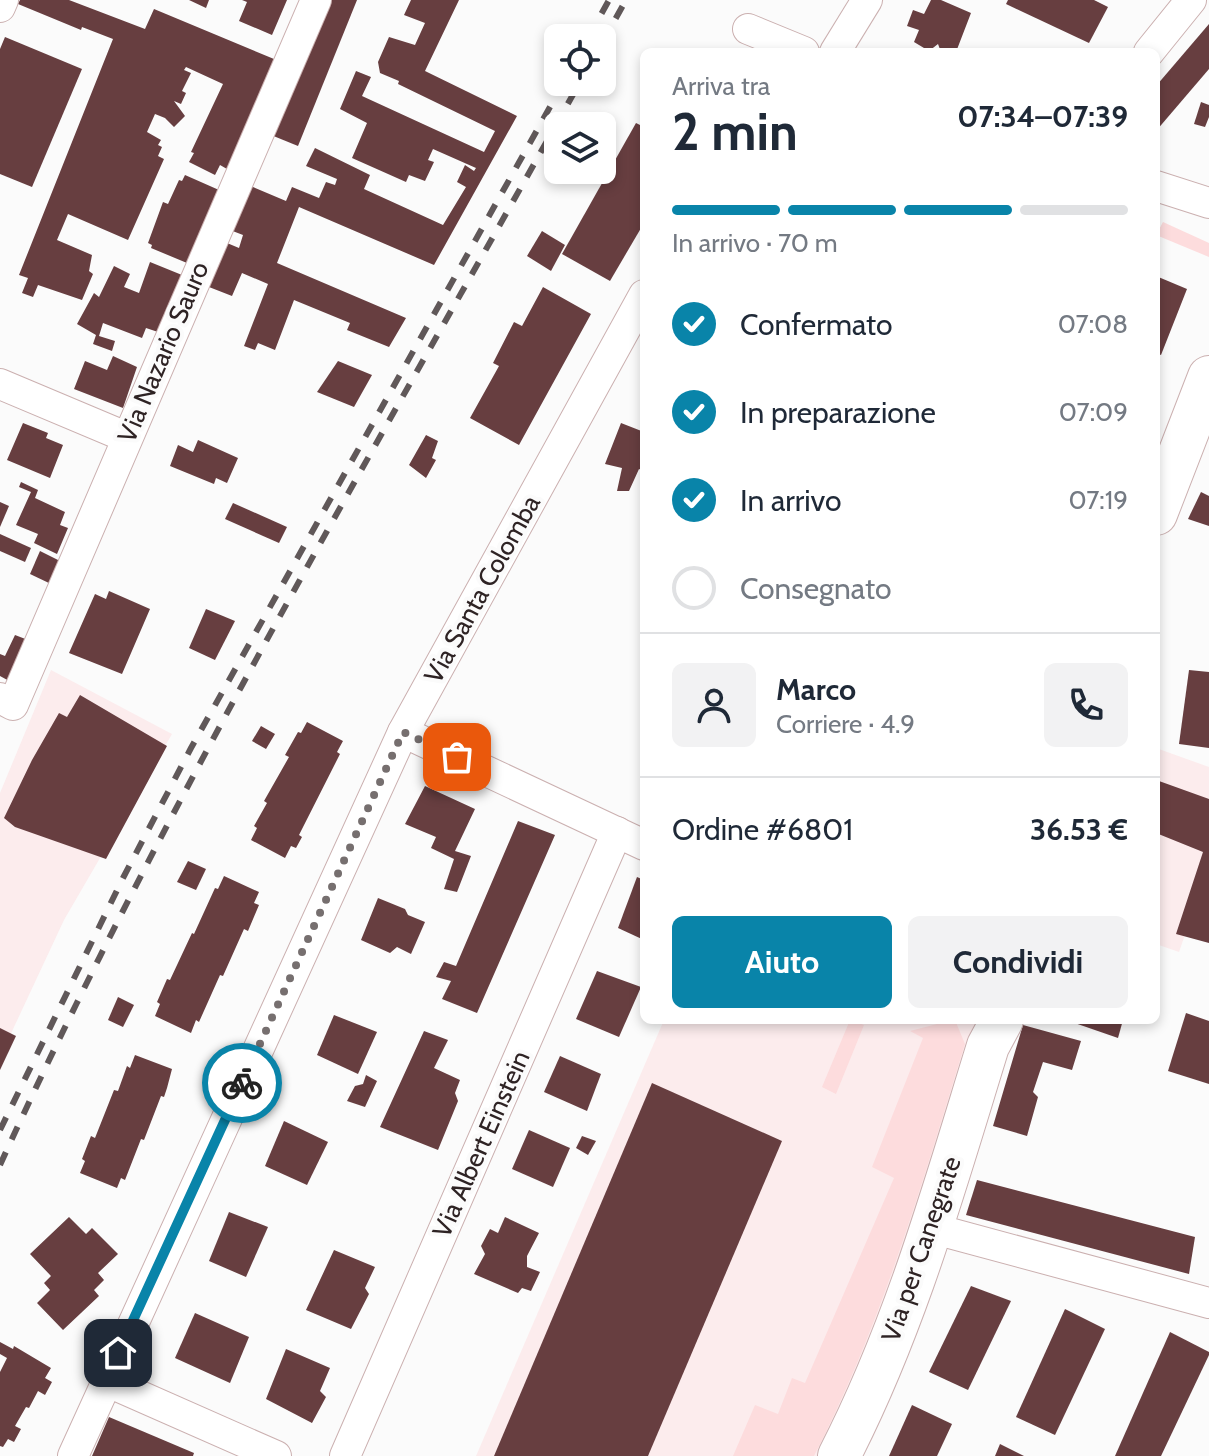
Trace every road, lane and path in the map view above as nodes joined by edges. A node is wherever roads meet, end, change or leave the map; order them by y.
1 (3, 0) edge
2 (316, 0) edge
3 (867, 0) edge
4 (1191, 0) edge
5 (0, 7) edge
6 (748, 29) dead end
7 (786, 48) edge
8 (837, 48) edge
9 (1152, 48) edge
10 (1160, 187) edge
11 (1209, 203) edge
12 (640, 302) edge
13 (1209, 377) edge
14 (0, 384) edge
15 (126, 437) junction
16 (1160, 504) edge
17 (6, 701) edge
18 (403, 732) junction
19 (617, 832) junction
20 (640, 843) edge
21 (995, 1026) edge
22 (931, 1228) junction
23 (1209, 1303) edge
24 (106, 1381) junction
25 (73, 1456) edge
26 (276, 1456) edge
27 (345, 1456) edge
28 (839, 1456) edge

1 - 5 street
2 - 15 street, Via Nazario Sauro
3 - 8 street
4 - 9 street
6 - 7 street
10 - 11 street
12 - 18 street, Via Santa Colomba
13 - 16 street
14 - 15 street
15 - 17 street, Via Nazario Sauro
18 - 19 street
18 - 24 street, Via Santa Colomba
19 - 20 street
19 - 27 street, Via Albert Einstein
21 - 22 street, Via per Canegrate
22 - 23 street
22 - 28 street, Via per Canegrate
24 - 25 street, Via Santa Colomba
24 - 26 street

